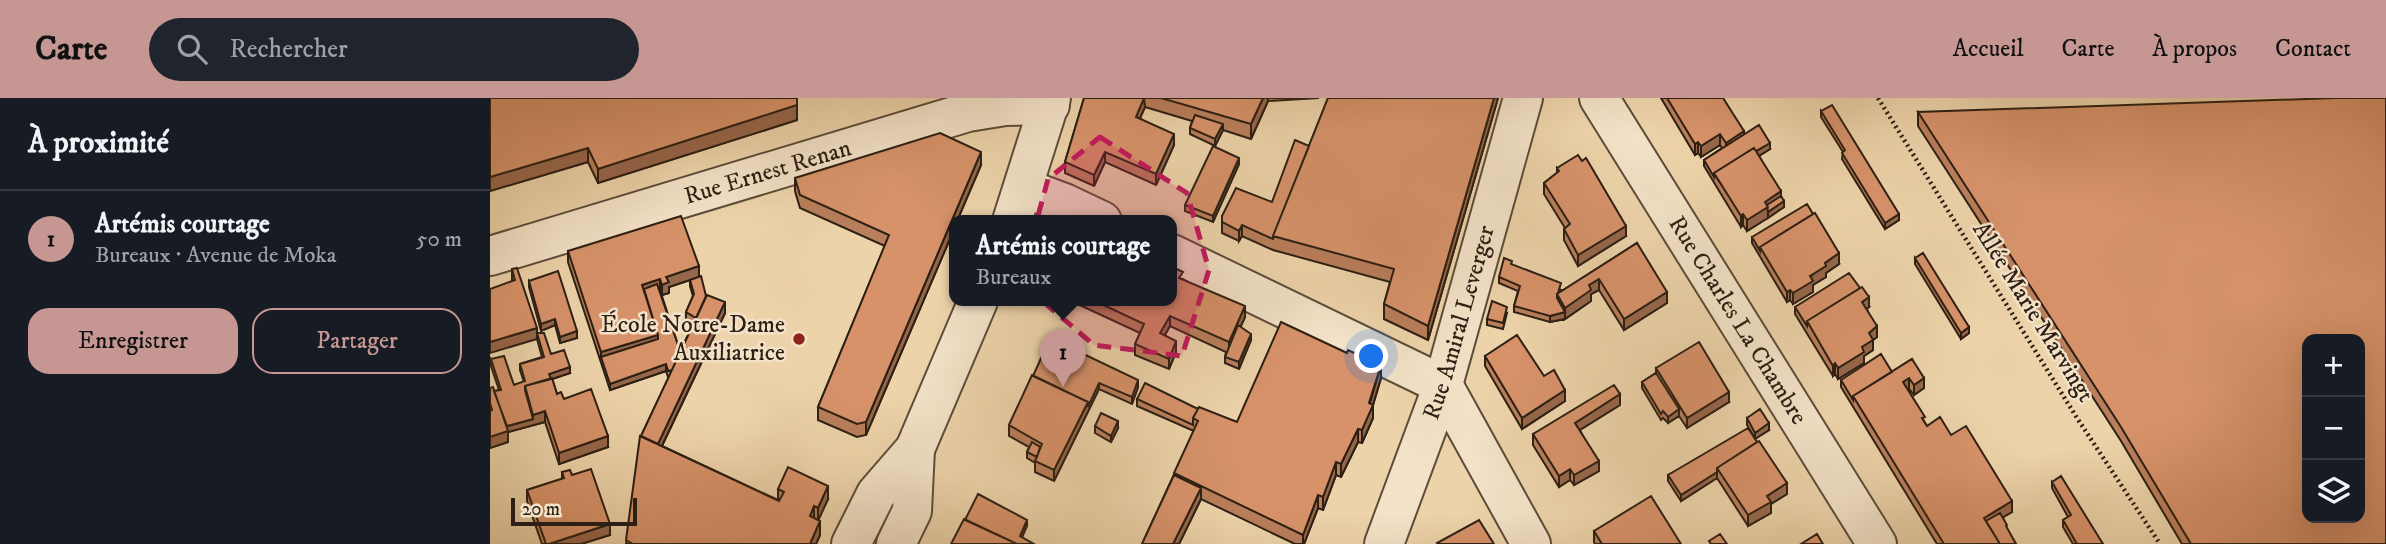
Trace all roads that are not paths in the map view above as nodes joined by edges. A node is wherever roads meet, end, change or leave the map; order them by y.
1 (1523, 98) edge
2 (1599, 98) edge
3 (1051, 101) edge
4 (1018, 205) edge
5 (1089, 215) edge
6 (490, 256) edge
7 (1177, 257) edge
8 (976, 306) edge
9 (1443, 385) junction
10 (915, 449) junction
11 (851, 544) edge
12 (896, 544) edge
13 (1384, 544) edge
14 (1531, 544) edge
15 (1877, 544) edge

1 - 9 street, Rue Amiral Leverger
2 - 15 street, Rue Charles La Chambre
3 - 4 street
3 - 6 street, Rue Ernest Renan
4 - 5 street
7 - 9 street
8 - 10 street
9 - 13 street, Rue Amiral Leverger
9 - 14 street
10 - 11 street
10 - 12 street

